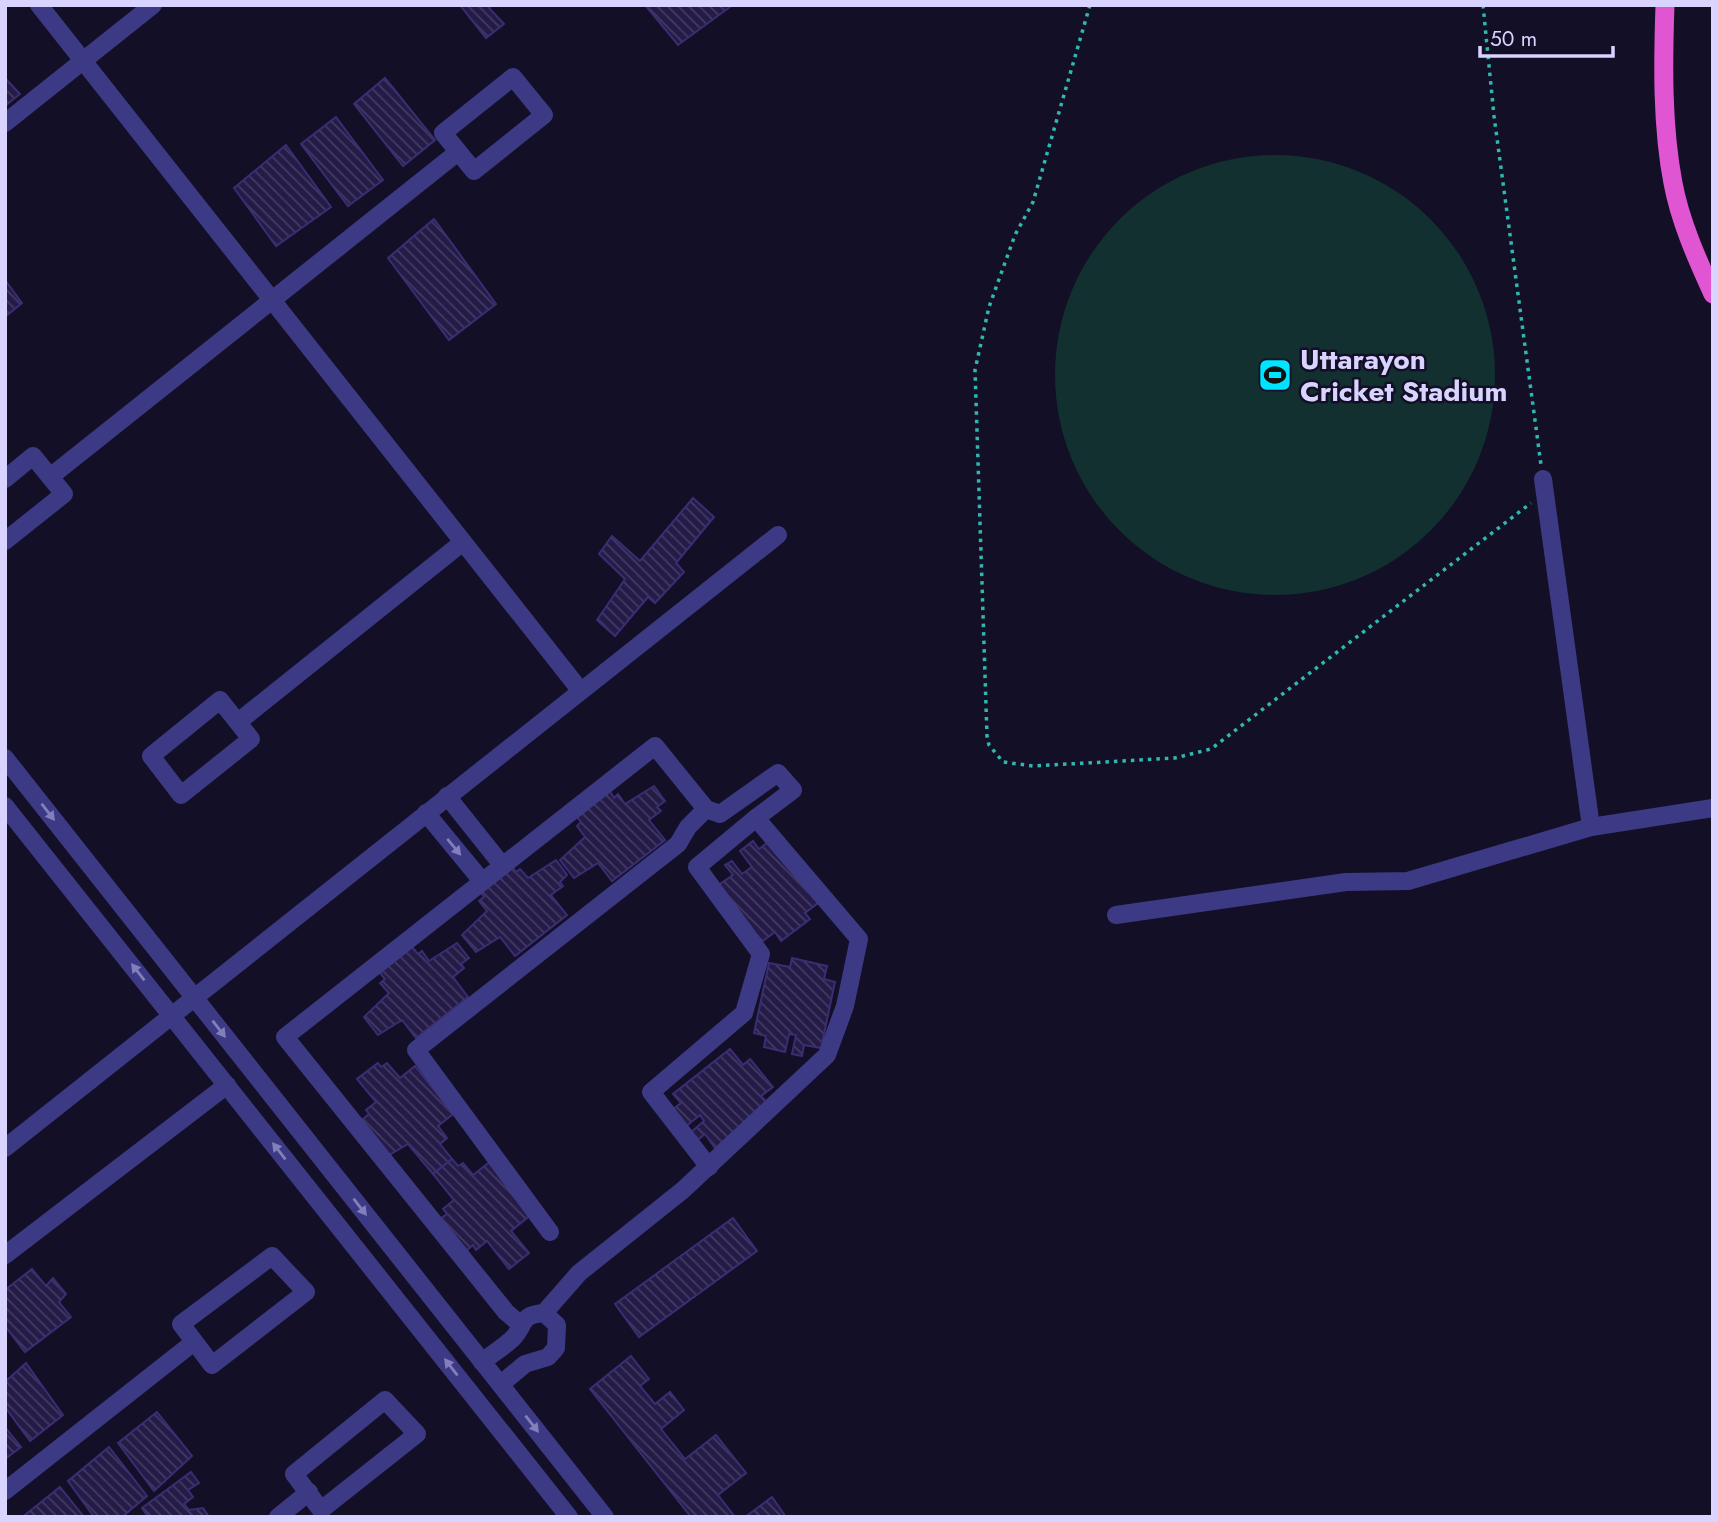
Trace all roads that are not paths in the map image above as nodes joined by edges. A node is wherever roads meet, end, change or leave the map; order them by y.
1 (39, 5) edge
2 (153, 5) edge
3 (1665, 5) edge
4 (84, 61) junction
5 (5, 123) edge
6 (458, 152) junction
7 (1713, 294) edge
8 (273, 301) junction
9 (50, 477) junction
10 (5, 478) edge
11 (1543, 479) road end
12 (778, 535) dead end
13 (5, 541) edge
14 (463, 542) junction
15 (580, 690) junction
16 (238, 722) junction
17 (5, 758) edge
18 (447, 796) junction
19 (5, 806) edge
20 (1713, 808) edge
21 (706, 809) junction
22 (426, 813) junction
23 (756, 818) junction
24 (1591, 827) junction
25 (502, 865) junction
26 (482, 881) junction
27 (1116, 915) dead end
28 (194, 997) junction
29 (172, 1016) junction
30 (227, 1085) junction
31 (5, 1148) edge
32 (709, 1167) junction
33 (550, 1231) dead end
34 (5, 1255) edge
35 (544, 1313) junction
36 (520, 1324) junction
37 (194, 1342) junction
38 (482, 1362) junction
39 (500, 1384) junction
40 (5, 1490) edge
41 (309, 1493) junction
42 (278, 1517) edge
43 (569, 1517) edge
44 (605, 1517) edge

1 - 4 street
2 - 4 street
3 - 7 highway
4 - 5 street
4 - 8 street
6 - 6 street
6 - 8 street
8 - 9 street
8 - 14 street
9 - 10 street
9 - 13 street
11 - 24 street
12 - 15 street
14 - 15 street
14 - 16 street
15 - 18 street
16 - 16 street
17 -> 28 street
18 - 22 street
18 - 25 street
29 -> 19 street
20 - 24 street
21 - 23 street
21 - 25 street
21 - 33 street
22 -> 26 street
22 - 28 street
23 - 32 street
23 - 32 street
24 - 27 street
25 - 26 street
26 - 36 street
28 - 29 street
28 -> 38 street
29 - 30 street
29 - 31 street
30 - 34 street
43 -> 30 street
32 - 35 street
35 - 36 street
35 - 39 street
36 - 38 street
37 - 37 street
37 - 40 street
38 - 39 street
39 -> 44 street
41 - 41 street
41 - 42 street

